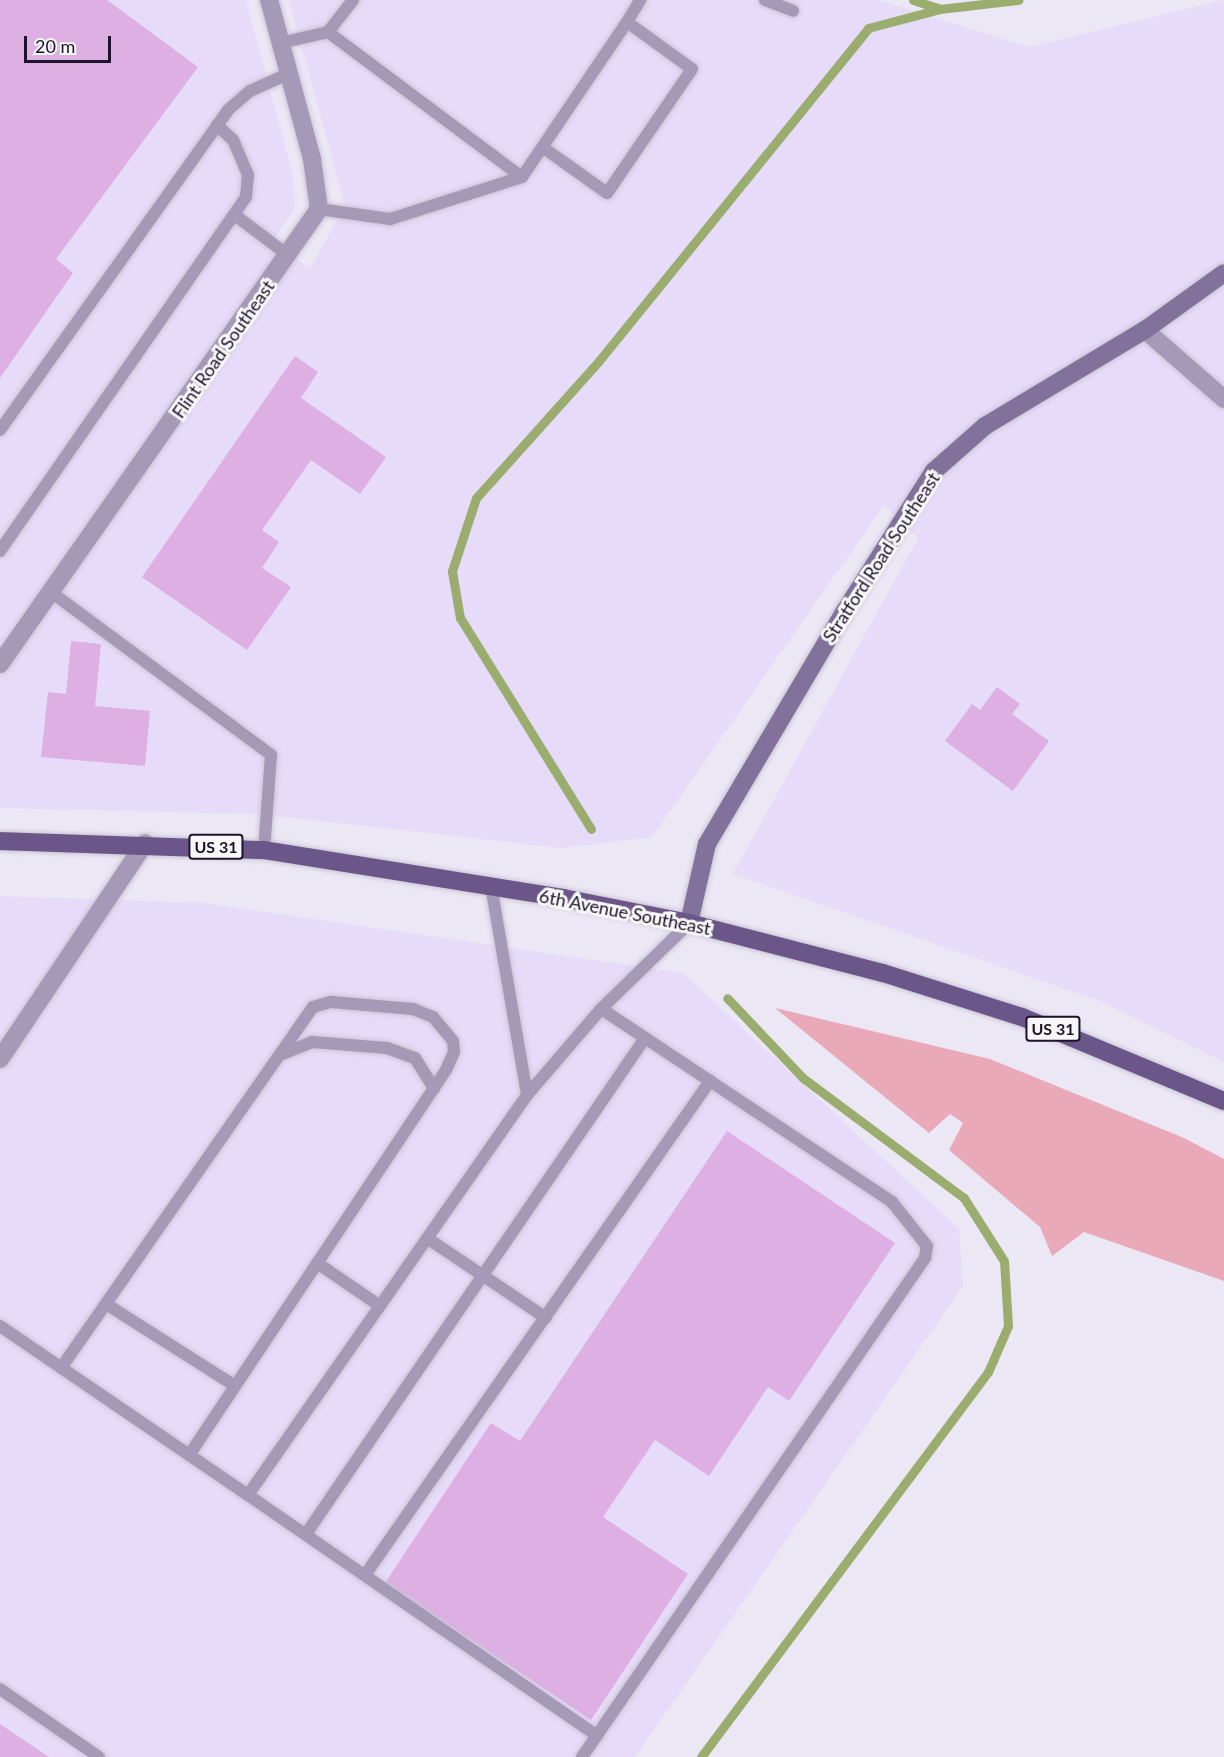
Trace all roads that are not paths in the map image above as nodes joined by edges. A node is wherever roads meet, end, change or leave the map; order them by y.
1 (269, 0) edge
2 (353, 0) edge
3 (640, 0) edge
4 (765, 0) edge
5 (793, 11) dead end
6 (627, 21) junction
7 (328, 32) junction
8 (280, 43) junction
9 (288, 74) junction
10 (217, 125) junction
11 (544, 148) junction
12 (522, 177) junction
13 (319, 209) junction
14 (236, 216) junction
15 (289, 256) junction
16 (1224, 273) edge
17 (1145, 330) junction
18 (1224, 399) edge
19 (0, 430) edge
20 (0, 550) edge
21 (51, 592) junction
22 (2, 658) edge
23 (0, 841) edge
24 (145, 843) junction
25 (264, 850) junction
26 (491, 886) junction
27 (689, 923) junction
28 (601, 1010) junction
29 (645, 1038) junction
30 (277, 1057) junction
31 (0, 1059) edge
32 (710, 1081) junction
33 (434, 1088) junction
34 (527, 1095) junction
35 (1224, 1101) edge
36 (428, 1238) junction
37 (317, 1263) junction
38 (483, 1275) junction
39 (106, 1304) junction
40 (380, 1306) junction
41 (546, 1318) junction
42 (0, 1326) edge
43 (61, 1368) junction
44 (235, 1386) junction
45 (189, 1455) junction
46 (248, 1496) junction
47 (306, 1534) junction
48 (365, 1575) junction
49 (0, 1689) edge
50 (597, 1736) junction
51 (99, 1757) edge
52 (582, 1757) edge

1 - 8 street
2 - 7 lane
3 - 6 lane
4 - 5 lane
6 - 11 lane
6 - 11 lane
7 - 8 lane
7 - 12 lane
8 - 9 street
9 - 10 lane
9 - 13 street
10 - 14 lane
10 - 19 lane
11 - 12 lane
12 - 13 lane
13 - 15 street, Flint Road Southeast
14 - 15 lane
14 - 20 lane
15 - 21 street, Flint Road Southeast
16 - 17 street, Stratford Road Southeast
17 - 18 street
17 - 27 street, Stratford Road Southeast
21 - 22 street, Flint Road Southeast
21 - 25 lane
23 - 24 main road, 6th Avenue Southeast / US 31
24 - 25 main road, 6th Avenue Southeast / US 31
24 - 31 street
25 - 26 main road, 6th Avenue Southeast / US 31
26 - 27 main road, 6th Avenue Southeast / US 31
26 - 34 lane
27 - 28 lane
27 - 35 main road, 6th Avenue Southeast / US 31
28 - 29 lane
28 - 34 lane
29 - 32 lane
29 - 38 lane
30 - 33 lane
30 - 33 lane
30 - 39 lane
32 - 41 lane
32 - 50 lane
33 - 37 lane
34 - 36 lane
36 - 38 lane
36 - 40 lane
37 - 40 lane
37 - 44 lane
38 - 41 lane
38 - 47 lane
39 - 43 lane
39 - 44 lane
40 - 46 lane
41 - 48 lane
42 - 43 lane
43 - 45 lane
44 - 45 lane
45 - 46 lane
46 - 47 lane
47 - 48 lane
48 - 50 lane
49 - 51 lane
50 - 52 lane

